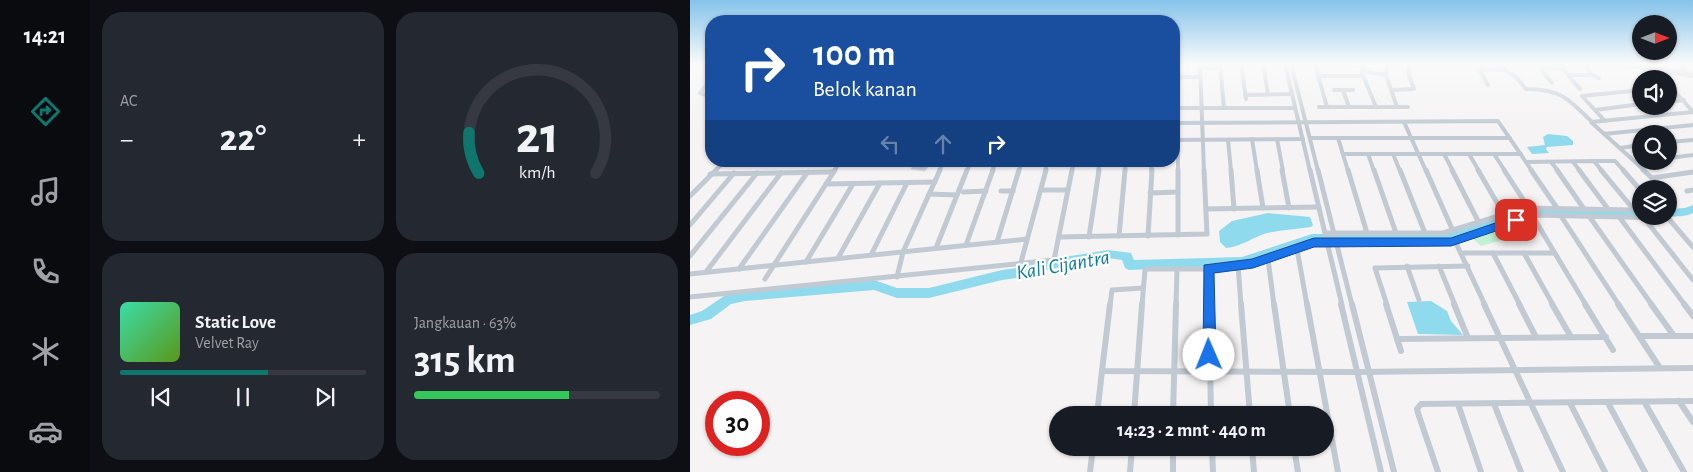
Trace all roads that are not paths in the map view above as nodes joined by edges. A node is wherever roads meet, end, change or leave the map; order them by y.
1 (1200, 86) edge
2 (1222, 86) edge
3 (1244, 86) edge
4 (1267, 86) edge
5 (1290, 86) edge
6 (1297, 86) edge
7 (1321, 86) edge
8 (1367, 86) edge
9 (1390, 86) edge
10 (1413, 86) edge
11 (1524, 86) edge
12 (1577, 86) edge
13 (705, 87) edge
14 (1580, 89) dead end
15 (1334, 90) dead end
16 (1343, 90) junction
17 (1353, 90) dead end
18 (1392, 90) junction
19 (1632, 91) edge
20 (1268, 94) junction
21 (1292, 94) junction
22 (1677, 94) edge
23 (705, 95) edge
24 (1684, 100) junction
25 (1677, 101) edge
26 (1632, 105) edge
27 (1319, 107) dead end
28 (1327, 107) junction
29 (1349, 107) junction
30 (1376, 107) junction
31 (1396, 107) junction
32 (1408, 107) dead end
33 (1180, 108) edge
34 (1201, 108) junction
35 (1224, 108) junction
36 (1296, 108) junction
37 (1595, 110) junction
38 (1693, 112) edge
39 (1591, 121) junction
40 (1605, 121) junction
41 (1299, 122) junction
42 (1306, 122) junction
43 (1404, 122) junction
44 (1180, 123) edge
45 (1202, 123) junction
46 (1693, 125) edge
47 (1604, 134) junction
48 (1310, 138) junction
49 (1338, 138) junction
50 (1412, 138) junction
51 (1510, 138) junction
52 (1252, 139) junction
53 (1277, 139) junction
54 (1303, 139) junction
55 (1180, 140) edge
56 (1203, 140) junction
57 (1228, 140) junction
58 (1693, 140) edge
59 (1677, 141) edge
60 (1632, 146) edge
61 (1620, 148) junction
62 (1343, 154) junction
63 (1368, 154) junction
64 (1393, 154) junction
65 (1418, 154) junction
66 (1444, 154) junction
67 (1469, 154) junction
68 (1494, 154) junction
69 (1521, 154) junction
70 (1693, 155) edge
71 (1677, 157) edge
72 (1632, 158) edge
73 (1594, 160) junction
74 (1526, 162) junction
75 (1551, 162) junction
76 (1573, 162) junction
77 (718, 167) edge
78 (837, 167) edge
79 (941, 167) edge
80 (969, 167) edge
81 (994, 167) edge
82 (1020, 167) edge
83 (1047, 167) edge
84 (1073, 167) edge
85 (1099, 167) edge
86 (1125, 167) edge
87 (1152, 167) edge
88 (1177, 167) edge
89 (1644, 170) edge
90 (834, 172) junction
91 (1693, 172) edge
92 (757, 173) junction
93 (781, 173) junction
94 (807, 173) junction
95 (710, 174) junction
96 (734, 174) junction
97 (1632, 180) edge
98 (935, 182) junction
99 (880, 183) junction
100 (908, 183) junction
101 (826, 184) junction
102 (853, 184) junction
103 (1041, 190) junction
104 (1068, 190) junction
105 (1693, 190) edge
106 (986, 191) junction
107 (1002, 191) dead end
108 (1013, 191) junction
109 (1687, 191) dead end
110 (963, 192) dead end
111 (1178, 192) junction
112 (1150, 193) junction
113 (929, 194) junction
114 (957, 195) junction
115 (690, 196) edge
116 (1262, 208) junction
117 (1289, 208) junction
118 (1319, 208) junction
119 (1528, 208) junction
120 (1557, 208) junction
121 (1632, 208) edge
122 (1206, 209) junction
123 (1234, 209) junction
124 (1584, 209) junction
125 (1608, 210) junction
126 (1632, 210) edge
127 (1504, 215) junction
128 (1532, 215) junction
129 (1561, 216) junction
130 (1589, 216) junction
131 (1620, 218) junction
132 (1632, 218) edge
133 (1479, 223) junction
134 (690, 225) edge
135 (1650, 225) edge
136 (1674, 225) edge
137 (1453, 231) junction
138 (1367, 233) junction
139 (1396, 233) junction
140 (1425, 233) junction
141 (1334, 234) junction
142 (1178, 235) junction
143 (1089, 236) junction
144 (1119, 236) junction
145 (1148, 236) junction
146 (1058, 237) junction
147 (1327, 238) junction
148 (1027, 239) junction
149 (1455, 241) junction
150 (997, 242) junction
151 (1336, 242) junction
152 (966, 245) junction
153 (1693, 246) edge
154 (936, 248) junction
155 (1297, 249) junction
156 (903, 252) junction
157 (1462, 253) junction
158 (1493, 253) junction
159 (1524, 253) junction
160 (1554, 253) junction
161 (871, 255) junction
162 (690, 256) edge
163 (838, 258) junction
164 (1268, 258) junction
165 (806, 262) junction
166 (1021, 262) junction
167 (772, 265) junction
168 (1238, 265) junction
169 (1407, 266) junction
170 (1439, 266) junction
171 (1468, 266) junction
172 (739, 269) junction
173 (1177, 269) junction
174 (1208, 269) junction
175 (706, 272) junction
176 (690, 274) edge
177 (897, 277) junction
178 (764, 279) dead end
179 (1693, 280) edge
180 (1144, 288) junction
181 (690, 297) edge
182 (1419, 300) dead end
183 (1693, 316) edge
184 (1640, 336) junction
185 (1674, 336) junction
186 (1693, 336) edge
187 (1572, 337) junction
188 (1606, 337) junction
189 (1468, 338) junction
190 (1502, 338) junction
191 (1536, 338) junction
192 (1397, 339) junction
193 (1614, 350) dead end
194 (1401, 351) dead end
195 (1660, 368) junction
196 (1516, 369) junction
197 (1692, 369) edge
198 (1102, 371) junction
199 (1368, 371) junction
200 (1137, 372) junction
201 (1173, 372) junction
202 (1210, 372) junction
203 (1283, 372) junction
204 (1320, 372) junction
205 (1358, 372) junction
206 (1247, 373) junction
207 (1679, 401) junction
208 (1693, 401) edge
209 (1570, 403) junction
210 (1608, 403) junction
211 (1645, 403) junction
212 (1458, 404) junction
213 (1494, 404) junction
214 (1532, 404) junction
215 (1098, 406) edge
216 (1135, 406) edge
217 (1173, 406) edge
218 (1211, 406) edge
219 (1249, 406) edge
220 (1289, 406) edge
221 (1693, 422) edge
222 (1092, 456) edge
223 (1131, 456) edge
224 (1173, 456) edge
225 (1212, 456) edge
226 (1253, 456) edge
227 (1295, 456) edge
228 (1090, 472) edge
229 (1130, 472) edge
230 (1173, 472) edge
231 (1213, 472) edge
232 (1254, 472) edge
233 (1298, 472) edge
234 (1338, 472) edge
235 (1381, 472) edge
236 (1394, 472) edge
237 (1438, 472) edge
238 (1481, 472) edge
239 (1521, 472) edge
240 (1563, 472) edge
241 (1605, 472) edge
242 (1645, 472) edge
243 (1684, 472) edge

1 - 34 street
2 - 35 street
3 - 20 street
4 - 20 street
5 - 21 street
6 - 42 street
7 - 28 street
8 - 30 street
9 - 18 street
10 - 18 street
11 - 39 street
12 - 14 street
13 - 23 street
15 - 16 street
16 - 17 street
16 - 29 street
18 - 31 street
19 - 37 street
20 - 21 street
21 - 36 street
22 - 24 street
24 - 25 street
24 - 38 street
26 - 37 street
27 - 28 street
28 - 29 street
29 - 30 street
30 - 31 street
31 - 32 street
33 - 34 street
34 - 35 street
34 - 45 street
35 - 36 street
36 - 41 street
37 - 40 street
38 - 40 street
39 - 40 street
39 - 47 street
41 - 42 street
41 - 45 street
41 - 54 street
42 - 43 street
42 - 48 street
43 - 50 street
43 - 51 street
44 - 45 street
45 - 56 street
46 - 47 street
47 - 61 street
48 - 49 street
48 - 141 street
49 - 50 street
49 - 62 street
50 - 51 street
50 - 65 street
51 - 69 street
52 - 53 street
52 - 57 street
52 - 116 street
53 - 54 street
53 - 117 street
54 - 118 street
55 - 56 street
56 - 57 street
56 - 122 street
57 - 123 street
58 - 59 street
60 - 61 street
61 - 72 street
62 - 63 street
62 - 138 street
63 - 64 street
63 - 139 street
64 - 65 street
64 - 140 street
65 - 66 street
65 - 137 street
66 - 67 street
66 - 133 street
67 - 68 street
67 - 127 street
68 - 69 street
68 - 119 street
69 - 74 street
70 - 71 street
73 - 76 street
73 - 97 street
73 - 121 street
74 - 75 street
74 - 120 street
75 - 76 street
75 - 124 street
76 - 125 street
77 - 95 street
78 - 90 street
79 - 98 street
80 - 114 street
81 - 106 street
82 - 108 street
83 - 103 street
84 - 104 street
85 - 143 street
86 - 144 street
87 - 112 street
88 - 111 street
89 - 91 street
90 - 94 street
90 - 101 street
92 - 93 street
92 - 96 street
92 - 162 street
93 - 94 street
93 - 175 street
94 - 172 street
95 - 96 street
95 - 115 street
96 - 134 street
98 - 100 street
98 - 113 street
99 - 100 street
99 - 102 street
99 - 163 street
100 - 161 street
101 - 102 street
101 - 167 street
102 - 165 street
103 - 104 street
103 - 148 street
104 - 146 street
105 - 109 street
106 - 110 street
106 - 152 street
107 - 108 street
108 - 150 street
111 - 112 street
111 - 142 street
112 - 145 street
113 - 114 street
113 - 156 street
114 - 154 street
116 - 117 street
116 - 123 street
117 - 118 street
118 - 147 street
119 - 120 street
119 - 127 street
120 - 124 street
122 - 123 street
122 - 142 street
124 - 125 street
124 - 130 street
125 - 126 street
127 - 133 street
128 - 129 street
128 - 149 street
128 - 160 street
129 - 130 street
129 - 184 street
130 - 131 street
130 - 185 street
131 - 132 street
131 - 183 street
133 - 137 street
135 - 179 street
136 - 153 street
137 - 140 street
138 - 139 street
138 - 141 street
139 - 140 street
141 - 147 street
141 - 151 street
142 - 145 street
143 - 144 street
143 - 146 street
144 - 145 street
146 - 166 street
147 - 151 street
147 - 155 street
147 - 205 street
148 - 150 street
148 - 166 street
149 - 151 street
149 - 157 street
150 - 152 street
151 - 199 street
152 - 154 street
154 - 156 street
155 - 164 street
155 - 204 street
156 - 161 street
156 - 177 street
157 - 158 street
157 - 171 street
158 - 159 street
158 - 191 street
159 - 160 street
159 - 187 street
160 - 188 street
161 - 163 street
163 - 165 street
164 - 168 street
164 - 203 street
165 - 167 street
166 - 177 street
167 - 172 street
167 - 178 street
168 - 174 street
168 - 206 street
169 - 170 street
169 - 182 street
169 - 192 street
170 - 171 street
170 - 189 street
171 - 190 street
172 - 175 street
173 - 174 street
173 - 180 street
173 - 201 street
174 - 202 street
175 - 176 street
177 - 181 street
180 - 198 street
180 - 200 street
184 - 185 street
184 - 195 street
185 - 186 street
187 - 188 street
187 - 191 street
188 - 193 street
189 - 190 street
189 - 192 street
190 - 191 street
190 - 196 street
192 - 194 street
195 - 196 street
195 - 197 street
196 - 199 street
196 - 214 street
198 - 200 street
198 - 215 street
199 - 205 street
199 - 236 street
200 - 201 street
200 - 216 street
201 - 202 street
201 - 217 street
202 - 206 street
202 - 218 street
203 - 204 street
203 - 206 street
203 - 220 street
204 - 205 street
204 - 234 street
205 - 235 street
206 - 219 street
207 - 208 street
207 - 211 street
207 - 221 street
209 - 210 street
209 - 214 street
209 - 241 street
210 - 211 street
210 - 242 street
211 - 243 street
212 - 213 street
212 - 237 street
212 - 238 street
213 - 214 street
213 - 239 street
214 - 240 street
222 - 228 street
223 - 229 street
224 - 230 street
225 - 231 street
226 - 232 street
227 - 233 street

